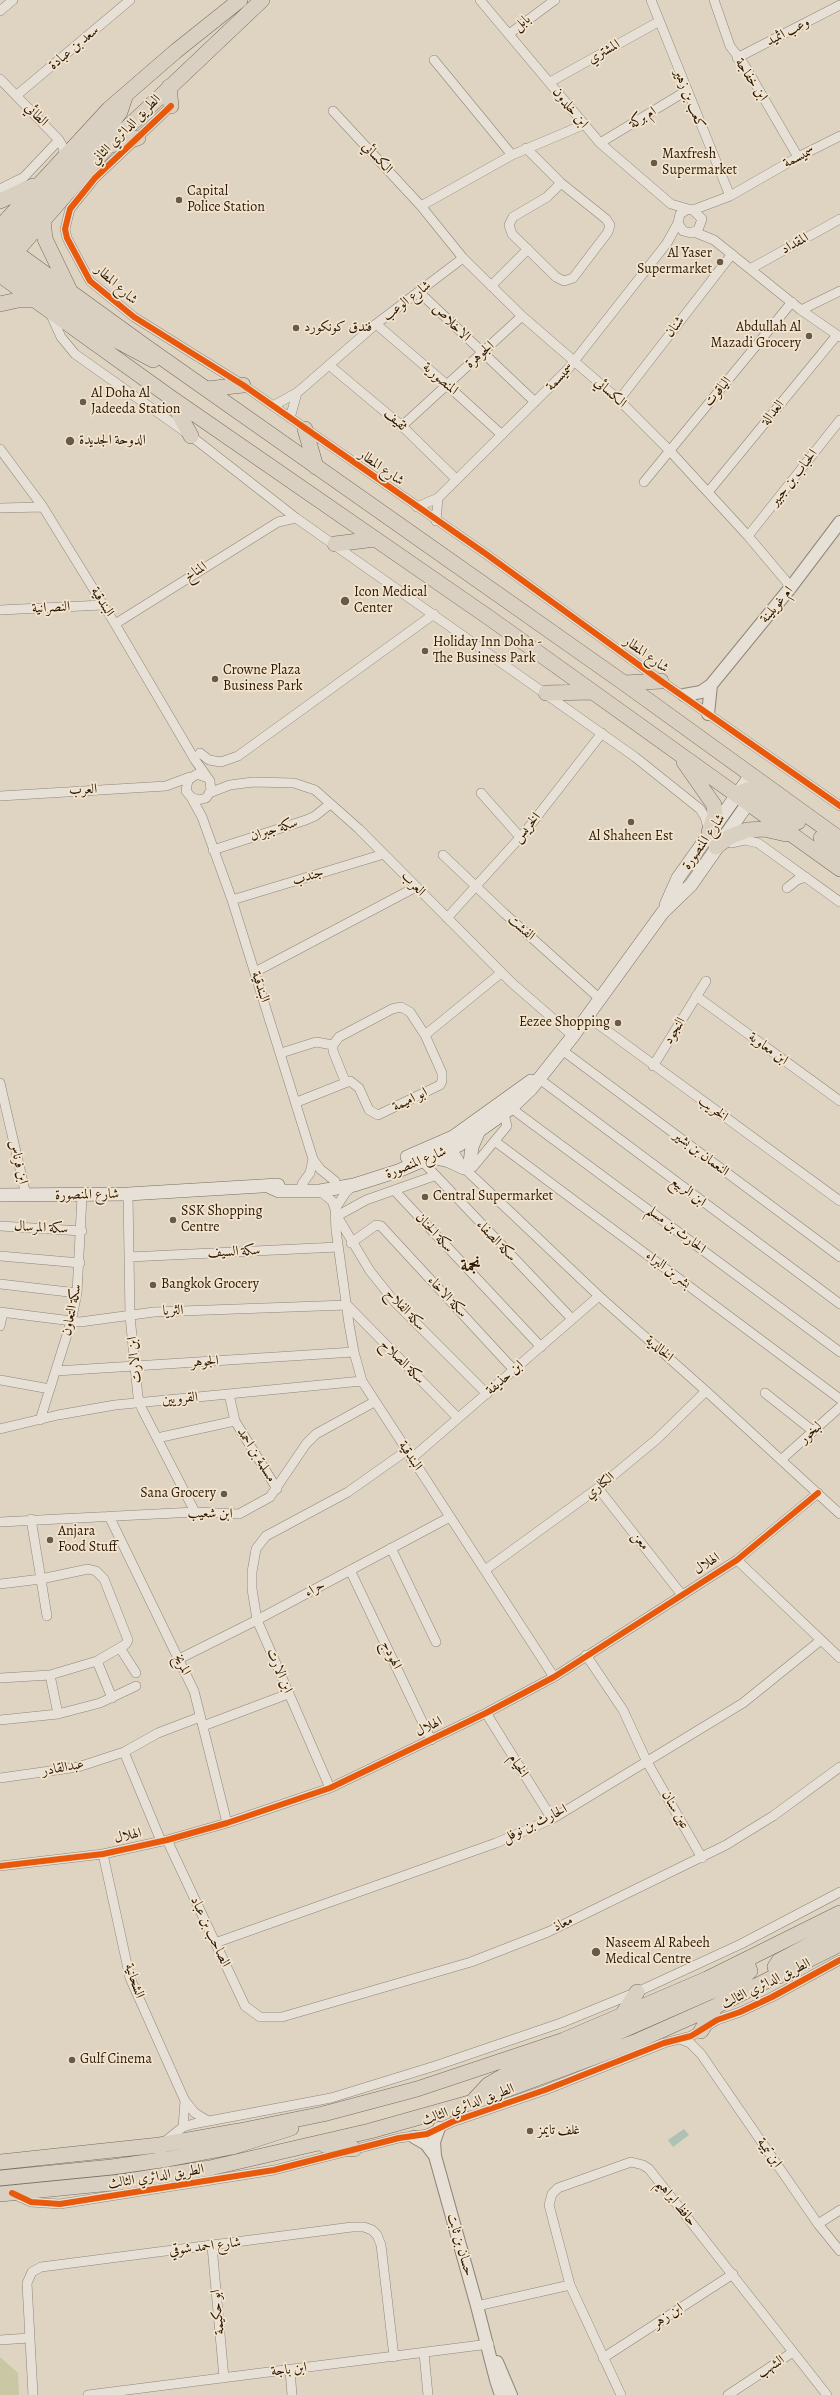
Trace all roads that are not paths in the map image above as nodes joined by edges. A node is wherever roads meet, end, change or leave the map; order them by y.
1 (13, 0) edge
2 (130, 0) edge
3 (240, 0) edge
4 (262, 0) edge
5 (480, 0) edge
6 (555, 0) edge
7 (650, 0) edge
8 (714, 0) edge
9 (840, 5) edge
10 (0, 11) edge
11 (658, 22) junction
12 (509, 34) junction
13 (737, 58) junction
14 (434, 60) dead end
15 (0, 79) edge
16 (550, 82) junction
17 (169, 87) junction
18 (686, 91) junction
19 (126, 94) junction
20 (17, 95) junction
21 (171, 106) joint
22 (333, 111) dead end
23 (583, 125) junction
24 (840, 136) edge
25 (138, 138) junction
26 (59, 140) junction
27 (600, 143) junction
28 (108, 146) junction
29 (529, 147) junction
30 (512, 155) junction
31 (63, 156) junction
32 (798, 157) junction
33 (560, 182) junction
34 (39, 183) junction
35 (0, 189) edge
36 (730, 196) junction
37 (0, 201) edge
38 (717, 203) junction
39 (671, 204) junction
40 (421, 206) junction
41 (691, 209) junction
42 (840, 219) edge
43 (43, 220) junction
44 (702, 220) junction
45 (678, 221) junction
46 (0, 227) edge
47 (691, 232) junction
48 (714, 240) junction
49 (667, 243) junction
50 (528, 249) junction
51 (732, 254) junction
52 (3, 256) edge
53 (464, 258) junction
54 (750, 269) junction
55 (492, 286) junction
56 (840, 291) edge
57 (419, 292) junction
58 (72, 293) junction
59 (35, 300) junction
60 (792, 302) junction
61 (0, 304) edge
62 (49, 310) junction
63 (801, 310) junction
64 (522, 316) junction
65 (376, 324) junction
66 (839, 336) edge
67 (483, 353) junction
68 (573, 362) junction
69 (329, 365) junction
70 (178, 370) junction
71 (446, 384) junction
72 (243, 385) junction
73 (207, 389) junction
74 (298, 392) junction
75 (170, 397) junction
76 (619, 400) junction
77 (535, 402) junction
78 (273, 406) junction
79 (290, 418) junction
80 (840, 420) edge
81 (402, 426) junction
82 (305, 429) junction
83 (502, 435) junction
84 (191, 436) junction
85 (0, 449) edge
86 (670, 451) junction
87 (316, 467) junction
88 (456, 479) junction
89 (644, 482) dead end
90 (709, 492) junction
91 (438, 498) junction
92 (280, 505) junction
93 (43, 506) junction
94 (417, 507) junction
95 (0, 508) edge
96 (296, 518) junction
97 (436, 521) junction
98 (278, 522) junction
99 (840, 523) edge
100 (748, 536) junction
101 (375, 539) junction
102 (335, 544) junction
103 (792, 587) junction
104 (103, 605) junction
105 (0, 610) edge
106 (434, 614) junction
107 (116, 624) junction
108 (661, 681) junction
109 (624, 684) junction
110 (711, 685) junction
111 (593, 692) junction
112 (546, 693) junction
113 (684, 695) junction
114 (708, 714) junction
115 (602, 733) junction
116 (670, 747) junction
117 (198, 757) junction
118 (192, 776) junction
119 (208, 779) junction
120 (230, 785) junction
121 (166, 786) junction
122 (751, 790) junction
123 (481, 793) dead end
124 (188, 794) junction
125 (0, 796) edge
126 (208, 796) junction
127 (330, 804) junction
128 (840, 806) edge
129 (202, 817) junction
130 (709, 832) junction
131 (791, 835) junction
132 (520, 837) junction
133 (840, 839) edge
134 (716, 847) junction
135 (213, 850) junction
136 (384, 854) junction
137 (443, 855) dead end
138 (838, 862) edge
139 (806, 877) junction
140 (840, 880) edge
141 (476, 886) junction
142 (416, 887) junction
143 (786, 888) dead end
144 (232, 900) junction
145 (840, 902) edge
146 (664, 916) junction
147 (447, 918) junction
148 (255, 972) junction
149 (501, 972) junction
150 (706, 980) dead end
151 (696, 996) junction
152 (600, 999) junction
153 (587, 1016) junction
154 (425, 1035) junction
155 (573, 1036) junction
156 (333, 1045) junction
157 (562, 1050) junction
158 (281, 1053) junction
159 (653, 1066) junction
160 (538, 1078) junction
161 (346, 1081) junction
162 (0, 1083) edge
163 (840, 1101) edge
164 (297, 1102) junction
165 (508, 1111) junction
166 (478, 1133) junction
167 (496, 1142) junction
168 (452, 1143) junction
169 (313, 1159) junction
170 (427, 1159) junction
171 (469, 1166) junction
172 (434, 1176) junction
173 (335, 1181) junction
174 (302, 1184) junction
175 (354, 1185) junction
176 (270, 1187) junction
177 (394, 1190) junction
178 (320, 1191) junction
179 (128, 1194) junction
180 (0, 1195) edge
181 (26, 1195) junction
182 (82, 1196) junction
183 (840, 1201) edge
184 (336, 1212) junction
185 (0, 1226) edge
186 (82, 1231) junction
187 (351, 1243) junction
188 (338, 1247) junction
189 (0, 1256) edge
190 (129, 1257) junction
191 (840, 1257) edge
192 (80, 1263) junction
193 (0, 1284) edge
194 (77, 1293) junction
195 (599, 1296) junction
196 (840, 1304) edge
197 (347, 1305) junction
198 (2, 1312) edge
199 (130, 1316) junction
200 (572, 1319) junction
201 (71, 1322) junction
202 (0, 1326) edge
203 (541, 1347) junction
204 (354, 1352) junction
205 (840, 1352) edge
206 (135, 1366) junction
207 (514, 1370) junction
208 (56, 1371) junction
209 (0, 1380) edge
210 (362, 1381) junction
211 (50, 1389) junction
212 (706, 1391) junction
213 (229, 1394) junction
214 (487, 1394) junction
215 (765, 1394) dead end
216 (840, 1399) edge
217 (140, 1402) junction
218 (374, 1402) junction
219 (840, 1407) edge
220 (458, 1418) junction
221 (40, 1420) junction
222 (235, 1420) junction
223 (0, 1429) edge
224 (813, 1431) junction
225 (157, 1438) junction
226 (409, 1455) junction
227 (782, 1459) junction
228 (598, 1488) junction
229 (277, 1489) junction
230 (818, 1494) junction
231 (195, 1512) junction
232 (840, 1514) edge
233 (109, 1516) junction
234 (450, 1516) junction
235 (30, 1519) junction
236 (0, 1522) edge
237 (391, 1548) junction
238 (256, 1549) joint
239 (737, 1560) junction
240 (350, 1570) junction
241 (485, 1570) junction
242 (40, 1579) junction
243 (0, 1584) edge
244 (682, 1595) junction
245 (47, 1616) dead end
246 (257, 1620) junction
247 (821, 1640) junction
248 (436, 1642) dead end
249 (120, 1648) junction
250 (586, 1655) junction
251 (840, 1658) edge
252 (179, 1659) junction
253 (97, 1661) junction
254 (136, 1673) dead end
255 (50, 1675) junction
256 (554, 1677) junction
257 (0, 1678) edge
258 (136, 1686) dead end
259 (288, 1694) junction
260 (112, 1698) junction
261 (486, 1713) junction
262 (58, 1714) junction
263 (0, 1720) edge
264 (202, 1722) junction
265 (431, 1740) junction
266 (124, 1752) junction
267 (647, 1762) junction
268 (840, 1768) edge
269 (0, 1778) edge
270 (330, 1788) junction
271 (552, 1819) junction
272 (227, 1823) junction
273 (164, 1840) junction
274 (103, 1854) junction
275 (702, 1858) junction
276 (0, 1866) edge
277 (840, 1892) edge
278 (840, 1908) edge
279 (837, 1920) edge
280 (215, 1942) junction
281 (840, 1944) edge
282 (746, 1960) junction
283 (840, 1960) edge
284 (779, 1976) junction
285 (637, 1992) junction
286 (716, 2006) junction
287 (622, 2015) junction
288 (260, 2017) joint
289 (701, 2031) junction
290 (680, 2039) junction
291 (701, 2054) junction
292 (186, 2101) junction
293 (473, 2102) junction
294 (323, 2114) junction
295 (208, 2121) junction
296 (183, 2127) junction
297 (439, 2128) junction
298 (414, 2136) junction
299 (315, 2144) junction
300 (160, 2145) junction
301 (354, 2149) junction
302 (435, 2156) junction
303 (0, 2162) edge
304 (0, 2178) edge
305 (6, 2194) edge
306 (840, 2210) edge
307 (818, 2224) junction
308 (212, 2246) junction
309 (840, 2251) edge
310 (733, 2274) junction
311 (570, 2284) junction
312 (477, 2306) junction
313 (29, 2338) junction
314 (0, 2340) edge
315 (486, 2341) junction
316 (793, 2352) junction
317 (424, 2353) junction
318 (394, 2357) junction
319 (603, 2358) junction
320 (290, 2370) junction
321 (224, 2378) junction
322 (33, 2395) edge
323 (88, 2395) edge
324 (292, 2395) edge
325 (428, 2395) edge
326 (502, 2395) edge
327 (511, 2395) edge
328 (621, 2395) edge
329 (728, 2395) edge
330 (826, 2395) edge

1 - 10 street
2 - 20 street, سعد بن عبادة
3 - 19 main road, الطريق الدائري الثاني
4 - 17 main road, الطريق الدائري الثاني
5 - 12 street, ابن خلدون
6 - 12 street, بابل
7 - 11 street, كعب بن زهير
8 - 13 street, ابن خفاجة
9 - 13 street, وعب اثميد
11 - 16 street, المشتري
11 - 18 street, كعب بن زهير
12 - 16 street, ابن خلدون
13 - 32 street, ابن خفاجة
14 - 30 street
15 - 20 street, الطائي
16 - 23 street, ابن خلدون
17 - 21 main road
17 - 28 main road, الطريق الدائري الثاني
18 - 27 street, ام بركة
18 - 36 street, كعب بن زهير
19 - 31 main road, الطريق الدائري الثاني
19 - 52 main road
20 - 26 street, الطائي
21 - 25 street, شارع المطار
22 - 40 street, الكسائي
23 - 27 street, ابن خلدون
23 - 29 street
24 - 32 street, سميسمة
25 - 28 main road
25 - 72 street, شارع المطار
26 - 31 street, الطائي
26 - 35 street
27 - 39 street, ابن خلدون
28 - 43 main road, الطريق الدائري الثاني
29 - 30 street
29 - 33 street
30 - 40 street
31 - 34 main road, الطريق الدائري الثاني
32 - 36 street, سميسمة
33 - 50 street
33 - 50 street
34 - 37 main road
34 - 46 main road, الطريق الدائري الثاني
36 - 38 street, سميسمة
38 - 41 street, سميسمة
38 - 44 street, سميسمة
39 - 41 street, ابن خلدون
39 - 45 street, ابن خلدون
40 - 53 street, الكسائي
41 - 44 street
41 - 45 street
42 - 54 street, المقداد
43 - 52 main road, الطريق الدائري الثاني
43 - 58 main road
44 - 47 street
44 - 48 street
45 - 47 street
45 - 49 street, سميسمة
47 - 48 street
47 - 49 street, سميسمة
48 - 51 street
49 - 68 street, سميسمة
50 - 55 street
51 - 54 street
51 - 76 street, شنان
52 - 58 main road
52 - 59 main road
52 - 70 main road
53 - 55 street, الكسائي
53 - 57 street, شارع الوعب
54 - 60 street
55 - 64 street, الكسائي
56 - 63 street
57 - 65 street, شارع الوعب
57 - 67 street, الاخلاص
58 - 70 main road
59 - 61 main road
59 - 62 main road
60 - 63 street
60 - 86 street, الياقوت
62 - 75 main road
62 - 84 street
63 - 66 street
64 - 67 street, الجوهرة
64 - 68 street, الكسائي
65 - 69 street, شارع الوعب
65 - 71 street, المنصورية
66 - 90 street, العدالة
67 - 71 street, الجوهرة
67 - 77 street, الاخلاص
68 - 76 street, الكسائي
68 - 77 street, سميسمة
69 - 74 street, شارع الوعب
69 - 81 street, ثقيف
70 - 73 main road
71 - 81 street, الجوهرة
71 - 83 street, المنصورية
72 - 73 main road
72 - 78 street, شارع المطار
73 - 87 main road
74 - 78 street, شارع الوعب
74 - 79 street
75 - 84 main road
75 - 101 main road
76 - 86 street, الكسائي
77 - 83 street, سميسمة
78 - 79 street, شارع المطار
79 - 82 street, شارع المطار
80 - 100 street, الحباب بن جبير
81 - 88 street, ثقيف
82 - 87 main road
82 - 94 street, شارع المطار
83 - 88 street, سميسمة
84 - 92 street
85 - 93 street, البندقية
86 - 89 street, الياقوت
86 - 90 street, الكسائي
87 - 109 main road
88 - 91 street, سميسمة
90 - 100 street, الكسائي
91 - 94 street, سميسمة
91 - 97 street
92 - 96 street
92 - 98 street
93 - 95 street
93 - 104 street, البندقية
94 - 97 street, شارع المطار
96 - 98 street, المناخ
96 - 102 street
97 - 108 street, شارع المطار
98 - 107 street, المناخ
99 - 103 street, ام غويلينة
100 - 103 street, الكسائي
101 - 102 main road
101 - 111 main road
102 - 106 street
103 - 110 street, ام غويلينة
104 - 105 street, النصرانية
104 - 107 street, البندقية
106 - 112 street
106 - 117 street
107 - 117 street, البندقية
108 - 109 main road
108 - 113 street, شارع المطار
109 - 122 main road
110 - 113 street, ام غويلينة
110 - 114 street
111 - 112 main road
111 - 116 main road
112 - 115 street
113 - 114 street, شارع المطار
114 - 128 street, شارع المطار
115 - 130 street
115 - 132 street, الخريس
116 - 122 main road
116 - 130 main road
117 - 118 street
117 - 119 street, البندقية
118 - 119 street
118 - 121 street, العرب
118 - 124 street
119 - 120 street, العرب
119 - 126 street
120 - 126 street, العرب
120 - 127 street, العرب
121 - 124 street, العرب
121 - 125 street, العرب
122 - 130 main road, شارع المنصورة
122 - 131 main road
122 - 133 main road
122 - 134 main road, شارع المنصورة
122 - 138 main road
123 - 132 street
124 - 126 street
124 - 129 street, البندقية
126 - 129 street
127 - 135 street, سكة جبران
127 - 136 street, العرب
129 - 135 street, البندقية
130 - 146 main road, شارع المنصورة
131 - 134 main road
131 - 138 main road
132 - 141 street, الخريس
134 - 139 street
134 - 146 main road, شارع المنصورة
135 - 144 street, البندقية
136 - 142 street, العرب
136 - 144 street, جندب
137 - 141 street, الفشت
138 - 140 main road
139 - 143 street
139 - 145 street
141 - 147 street, الخريس
141 - 152 street, الفشت
142 - 147 street, العرب
142 - 148 street
144 - 148 street, البندقية
146 - 152 main road, شارع المنصورة
147 - 149 street, العرب
148 - 158 street, البندقية
149 - 154 street
149 - 155 street, العرب
150 - 151 street, النجود
151 - 159 street, النجود
151 - 163 street, ابن معاوية
152 - 153 main road, شارع المنصورة
153 - 155 main road, شارع المنصورة
153 - 159 street, الخريب
154 - 156 street, ابو اميمة
154 - 161 street, ابو اميمة
155 - 157 main road, شارع المنصورة
156 - 158 street
156 - 161 street
157 - 160 main road, شارع المنصورة
157 - 191 street, النعمان بن بشير
158 - 164 street, البندقية
159 - 183 street, الخريب
160 - 165 main road, شارع المنصورة
160 - 168 main road, شارع المنصورة
160 - 196 street, ابن الربيع
161 - 164 street
162 - 181 street, ابن فرناس
164 - 169 street, البندقية
165 - 166 main road, شارع المنصورة
165 - 167 street
165 - 205 street, الحارث بن مسلم
166 - 168 main road, شارع المنصورة
166 - 171 main road
167 - 171 street
167 - 216 street, بشر بن البراء
168 - 170 main road, شارع المنصورة
168 - 171 street, الخالدية
168 - 173 main road, شارع المنصورة
169 - 173 street, البندقية
169 - 174 street
170 - 171 main road
170 - 172 street, سكة الصفاء
170 - 175 main road, شارع المنصورة
171 - 195 street, الخالدية
172 - 177 street, شارع المنصورة
172 - 200 street, سكة الصفاء
173 - 174 main road, شارع المنصورة
174 - 176 main road, شارع المنصورة
175 - 178 main road, شارع المنصورة
175 - 184 street
176 - 178 main road, شارع المنصورة
176 - 179 main road, شارع المنصورة
177 - 184 street, شارع المنصورة
177 - 203 street, سكة الحنان
178 - 184 street
179 - 182 main road, شارع المنصورة
179 - 190 street, ابن الارت
180 - 181 main road, شارع المنصورة
181 - 182 main road, شارع المنصورة
182 - 186 street, سكة التعاون
184 - 187 street, سكة الفلاح
184 - 188 street, البندقية
185 - 186 street, سكة المرسال
186 - 192 street, سكة التعاون
187 - 207 street, سكة الاخاء
187 - 214 street, سكة الفلاح
188 - 190 street, سكة السيف
188 - 197 street, البندقية
189 - 192 street
190 - 199 street, ابن الارت
192 - 194 street, سكة التعاون
193 - 194 street
194 - 201 street, سكة التعاون
195 - 200 street, ابن حذيفة
195 - 212 street, الخالدية
197 - 199 street, الثريا
197 - 204 street, البندقية
197 - 220 street, سكة الصلاح
198 - 201 street, الثريا
198 - 202 street
199 - 201 street, الثريا
199 - 206 street, ابن الارت
200 - 203 street, ابن حذيفة
201 - 208 street, سكة التعاون
203 - 207 street, ابن حذيفة
204 - 206 street, الجوهر
204 - 210 street, البندقية
206 - 208 street, الجوهر
206 - 217 street, ابن الارت
207 - 214 street, ابن حذيفة
208 - 211 street, سكة التعاون
209 - 211 street
210 - 213 street, القرويين
210 - 218 street, البندقية
211 - 221 street, سكة التعاون
212 - 227 street, الخالدية
212 - 228 street, الكناري
213 - 217 street, القرويين
213 - 222 street, مسلمة بن احمد
214 - 220 street, ابن حذيفة
215 - 224 street
217 - 221 street, القرويين
217 - 225 street, ابن الارت
218 - 226 street, البندقية
218 - 229 street, ابن شعيب
219 - 224 street, لبخور
220 - 226 street, ابن حذيفة
221 - 223 street, القرويين
222 - 225 street, مسلمة بن احمد
222 - 229 street, مسلمة بن احمد
224 - 227 street, لبخور
225 - 231 street, ابن الارت
226 - 234 street, البندقية
226 - 238 street, ابن حذيفة
227 - 230 street, الخالدية
228 - 241 street, الكناري
228 - 244 street, معن
229 - 231 street, ابن شعيب
230 - 232 street, الخالدية
230 - 239 street, الهلال
231 - 233 street, ابن شعيب
233 - 235 street, ابن شعيب
233 - 252 street, المريخ
234 - 237 street, حراء
234 - 241 street, البندقية
235 - 236 street, ابن شعيب
235 - 242 street
237 - 240 street, حراء
237 - 248 street
238 - 246 street, ابن الارت
239 - 244 street, الهلال
239 - 247 street, الهلال
240 - 246 street, حراء
240 - 265 street, الهودج
241 - 256 street, البندقية
242 - 243 street
242 - 245 street
242 - 249 street
244 - 250 street, الهلال
246 - 252 street, حراء
246 - 259 street, ابن الارت
247 - 251 street, الهلال
247 - 267 street, الحارث بن نوفل
249 - 253 street
249 - 254 street
250 - 256 street, الهلال
250 - 267 street
252 - 264 street, المريخ
253 - 255 street
253 - 260 street
255 - 257 street
255 - 262 street
256 - 261 street, الهلال
258 - 260 street
259 - 264 street, عبدالقادر
259 - 270 street, ابن الارت
260 - 262 street
261 - 265 street, الهلال
261 - 271 street, الخيام
262 - 263 street
264 - 266 street, عبدالقادر
264 - 272 street, المريخ
265 - 270 street, الهلال
266 - 269 street, عبدالقادر
266 - 273 street
267 - 271 street, الحارث بن نوفل
267 - 275 street, عين سنان
268 - 275 street, معاذ
270 - 272 street, الهلال
271 - 280 street, الحارث بن نوفل
272 - 273 street, الهلال
273 - 274 street, الهلال
273 - 280 street, الصاحب بن عباد
274 - 276 street, الهلال
274 - 292 street, الشحانية
275 - 288 street, معاذ
277 - 285 street
278 - 279 main road
279 - 282 main road, الطريق الدائري الثالث
279 - 284 main road
280 - 288 street, الصاحب بن عباد
281 - 284 main road, الطريق الدائري الثالث
282 - 287 main road, الطريق الدائري الثالث
282 - 293 main road
283 - 289 street, الطريق الدائري الثالث
284 - 286 main road, الطريق الدائري الثالث
285 - 287 main road
285 - 295 street
286 - 289 main road
286 - 293 main road, الطريق الدائري الثالث
287 - 294 main road, الطريق الدائري الثالث
289 - 290 street, الطريق الدائري الثالث
289 - 291 street
290 - 291 street, ابن تيمية
290 - 297 street, الطريق الدائري الثالث
291 - 307 street, ابن تيمية
292 - 295 street, الشحانية
292 - 296 street
293 - 299 main road, الطريق الدائري الثالث
294 - 300 main road, الطريق الدائري الثالث
294 - 304 main road
295 - 296 street
296 - 300 street
297 - 298 street, الطريق الدائري الثالث
297 - 302 street, حسان بن ثابت
298 - 301 street, الطريق الدائري الثالث
298 - 302 street, حسان بن ثابت
299 - 301 main road
299 - 305 main road, الطريق الدائري الثالث
300 - 303 main road, الطريق الدائري الثالث
301 - 305 street, الطريق الدائري الثالث
302 - 312 street, حسان بن ثابت
306 - 307 street
307 - 309 street, ابن تيمية
308 - 313 street, شارع احمد شوقي
308 - 318 street, شارع احمد شوقي
308 - 321 street, ابو حكيمة
310 - 311 street, حافظ ابراهيم
310 - 316 street, حافظ ابراهيم
310 - 319 street, ابن زهر
311 - 312 street
311 - 319 street, حافظ ابراهيم
312 - 315 street, حسان بن ثابت
313 - 314 street
313 - 322 street, شارع احمد شوقي
315 - 317 street, ابن باجة
315 - 326 street, حسان بن ثابت
315 - 327 street, حسان بن ثابت
316 - 329 street, الشهب
316 - 330 street, حافظ ابراهيم
317 - 318 street, ابن باجة
317 - 325 street
318 - 320 street, ابن باجة
319 - 328 street, حافظ ابراهيم
320 - 321 street, ابن باجة
320 - 324 street
321 - 323 street, ابن باجة

